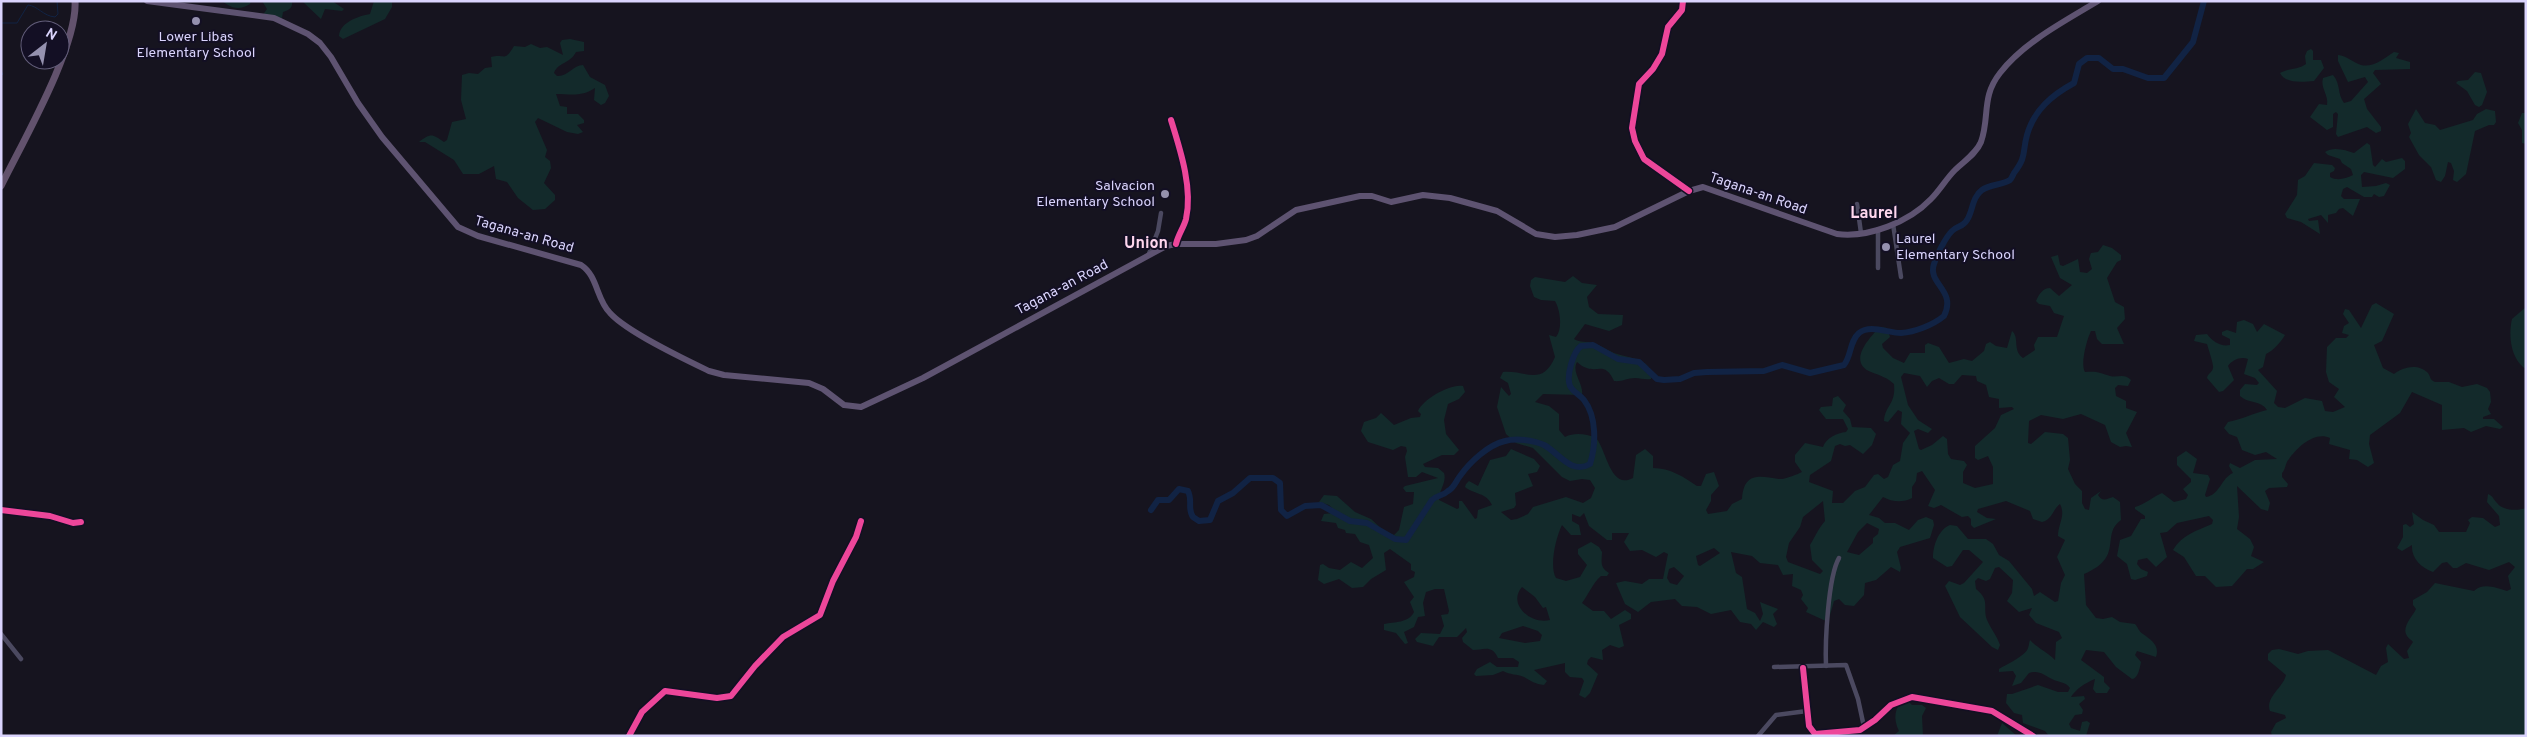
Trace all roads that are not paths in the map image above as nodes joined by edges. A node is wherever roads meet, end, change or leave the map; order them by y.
1 (75, 1) edge
2 (147, 1) edge
3 (1683, 1) edge
4 (2098, 1) edge
5 (1171, 120) dead end
6 (1, 186) edge
7 (1689, 191) junction
8 (1857, 204) dead end
9 (1161, 213) dead end
10 (1893, 224) junction
11 (1878, 229) junction
12 (1861, 232) junction
13 (1176, 244) junction
14 (1148, 256) junction
15 (1878, 268) dead end
16 (1901, 276) dead end
17 (1, 510) edge
18 (861, 521) dead end
19 (81, 522) dead end
20 (1839, 558) dead end
21 (1, 634) edge
22 (21, 659) dead end
23 (1826, 666) junction
24 (1774, 667) dead end
25 (1803, 668) junction
26 (1807, 712) junction
27 (1864, 727) junction
28 (629, 736) edge
29 (1758, 736) edge
30 (2033, 736) edge

1 - 6 highway
2 - 14 main road, Tagana-an Road
3 - 7 street
4 - 10 main road, Tagana-an Road
5 - 13 street
7 - 12 main road, Tagana-an Road
7 - 13 main road, Tagana-an Road
8 - 12 street
9 - 14 street
10 - 11 main road, Tagana-an Road
10 - 16 street
11 - 12 main road, Tagana-an Road
11 - 15 street
13 - 14 main road, Tagana-an Road
17 - 19 street
18 - 28 street
20 - 23 street
21 - 22 street
23 - 25 street
23 - 27 street
24 - 25 street
25 - 26 street
26 - 27 street
26 - 29 street
27 - 30 street

